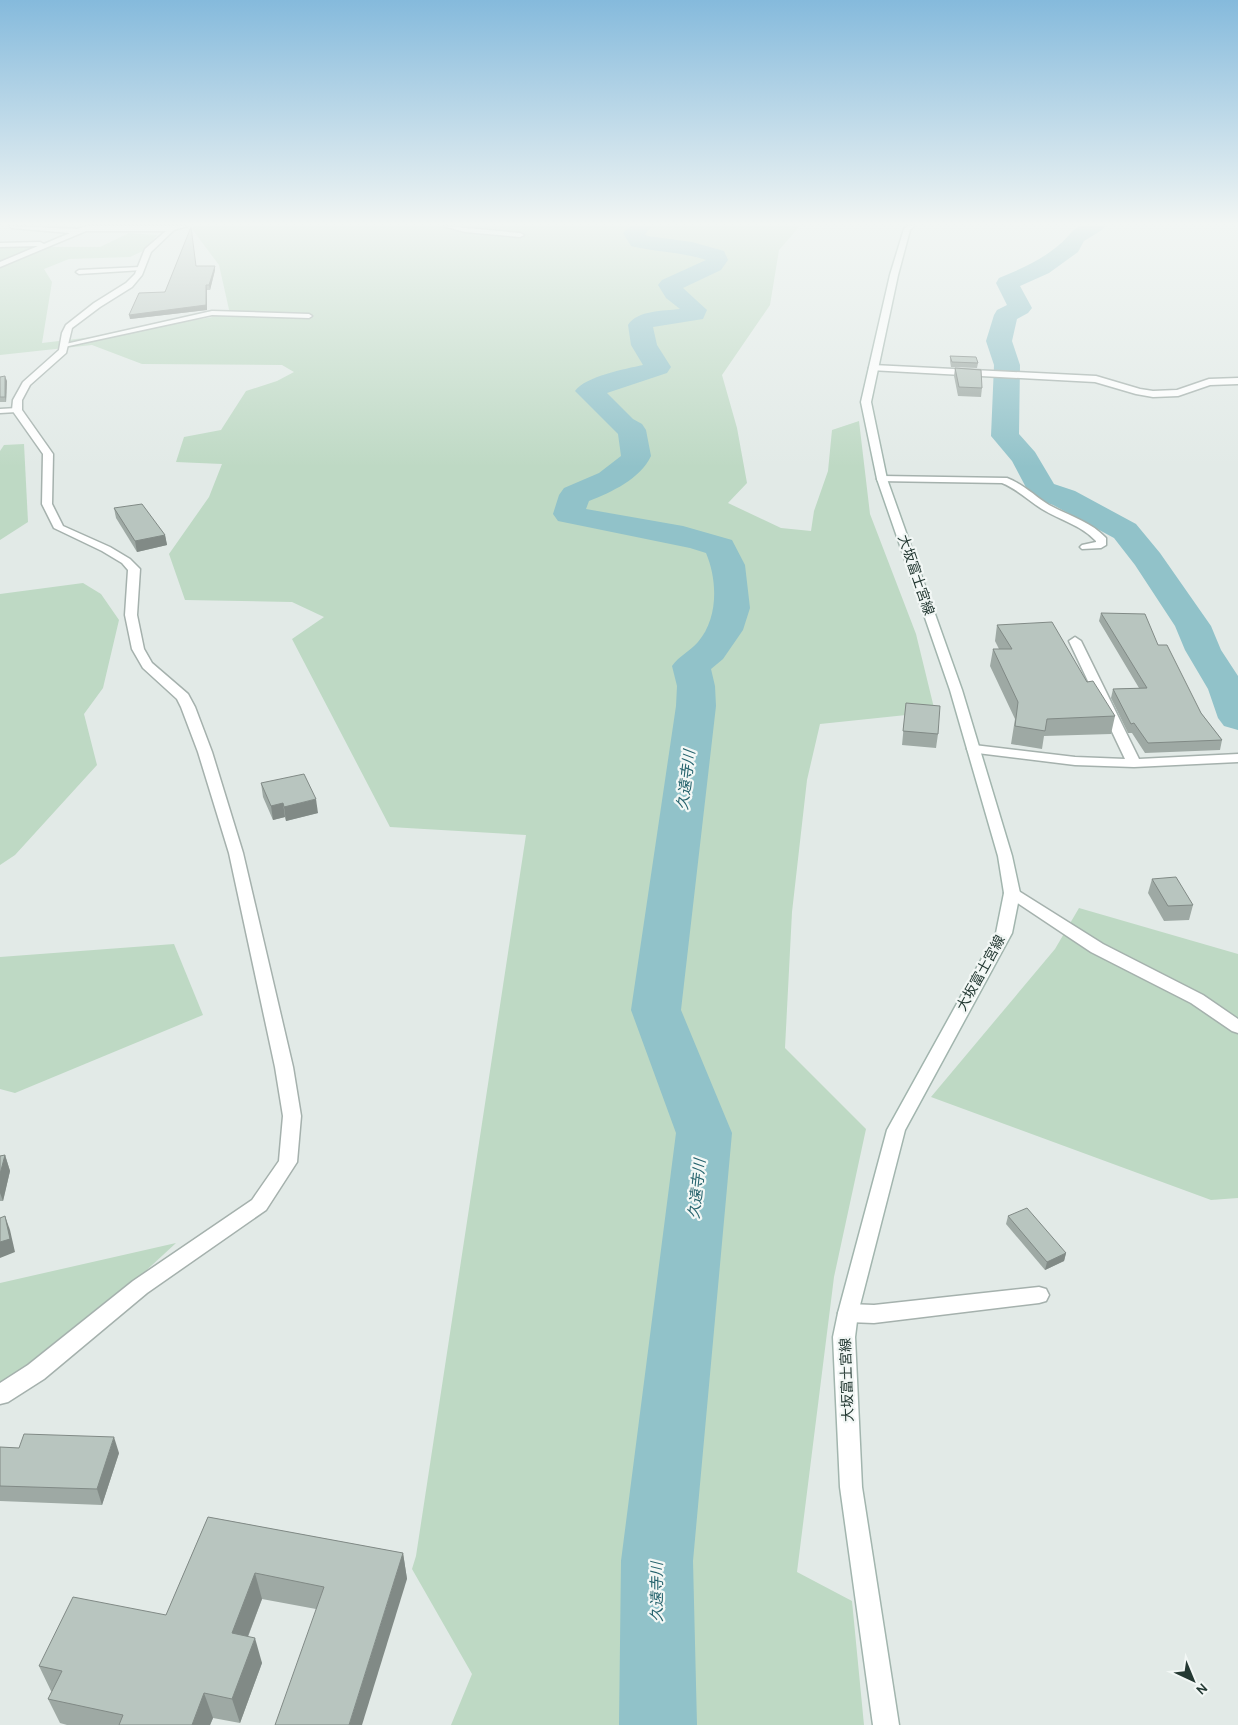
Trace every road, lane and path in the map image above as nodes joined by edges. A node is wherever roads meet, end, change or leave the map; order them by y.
1 (96, 306) edge
2 (887, 306) edge
3 (309, 316) dead end
4 (64, 345) junction
5 (872, 368) junction
6 (1238, 381) edge
7 (17, 410) junction
8 (0, 412) edge
9 (882, 479) junction
10 (1086, 547) dead end
11 (1075, 641) dead end
12 (974, 748) junction
13 (1238, 758) edge
14 (1134, 763) junction
15 (1012, 893) junction
16 (1238, 1027) edge
17 (1039, 1295) dead end
18 (848, 1313) junction
19 (0, 1394) edge
20 (886, 1725) edge

1 - 4 street
2 - 5 street, 大坂富士宮線
3 - 4 lane
4 - 7 street
5 - 6 street
5 - 9 street, 大坂富士宮線
7 - 8 lane
7 - 19 street
9 - 10 street
9 - 12 street, 大坂富士宮線
11 - 14 street
12 - 14 street
12 - 15 street, 大坂富士宮線
13 - 14 street
15 - 16 street
15 - 18 street, 大坂富士宮線
17 - 18 street
18 - 20 street, 大坂富士宮線

